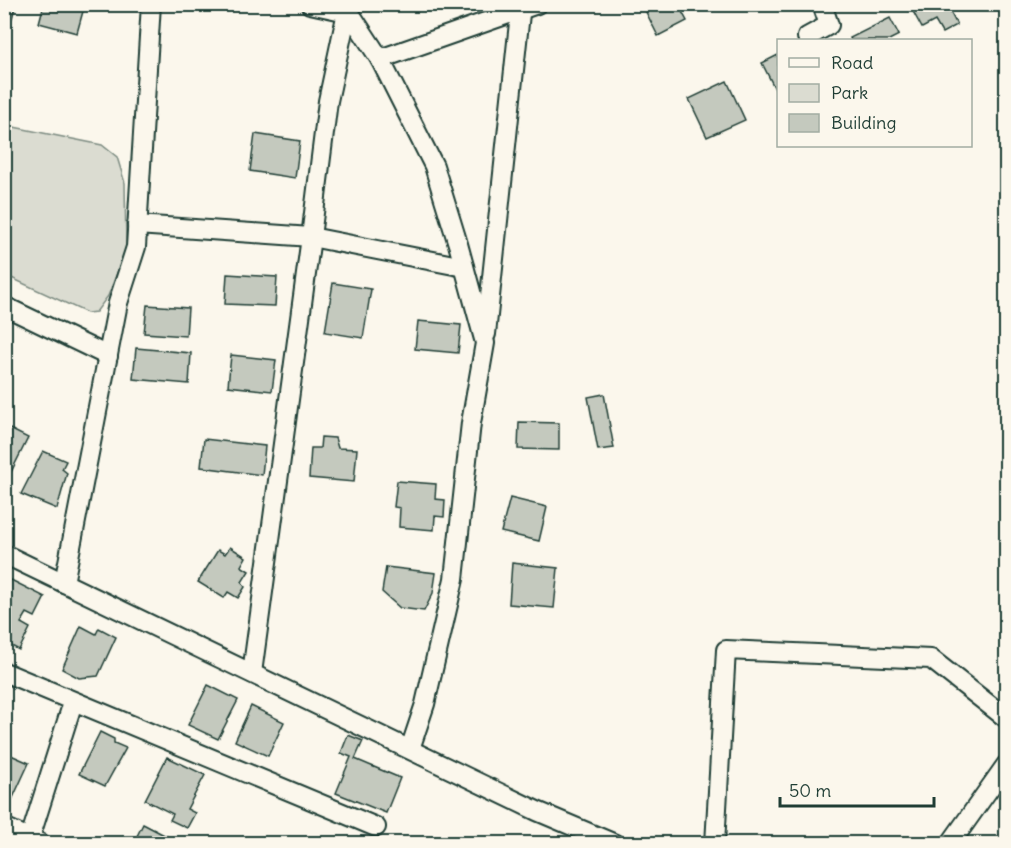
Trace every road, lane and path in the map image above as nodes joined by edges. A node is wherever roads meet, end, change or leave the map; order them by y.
1 (151, 4) edge
2 (310, 4) edge
3 (822, 4) edge
4 (526, 6) edge
5 (345, 8) edge
6 (807, 37) dead end
7 (380, 59) junction
8 (137, 225) junction
9 (311, 237) junction
10 (464, 267) junction
11 (4, 306) edge
12 (485, 343) junction
13 (108, 356) junction
14 (4, 554) edge
15 (64, 583) junction
16 (4, 672) edge
17 (252, 673) junction
18 (73, 702) junction
19 (1006, 718) edge
20 (410, 749) junction
21 (1006, 765) edge
22 (4, 827) edge
23 (376, 827) dead end
24 (36, 841) edge
25 (615, 843) edge
26 (715, 843) edge
27 (950, 843) edge

1 - 8 street
2 - 5 street
3 - 6 street
4 - 7 street
4 - 12 street
5 - 7 street
5 - 9 street
7 - 10 street
8 - 9 street
8 - 13 street
9 - 10 street
9 - 17 street
10 - 12 street
11 - 13 street
12 - 20 street
13 - 15 street
14 - 15 street
15 - 17 street
16 - 18 street
17 - 20 street
18 - 23 street
18 - 24 street
19 - 26 street
20 - 25 street
21 - 27 street
22 - 24 street

